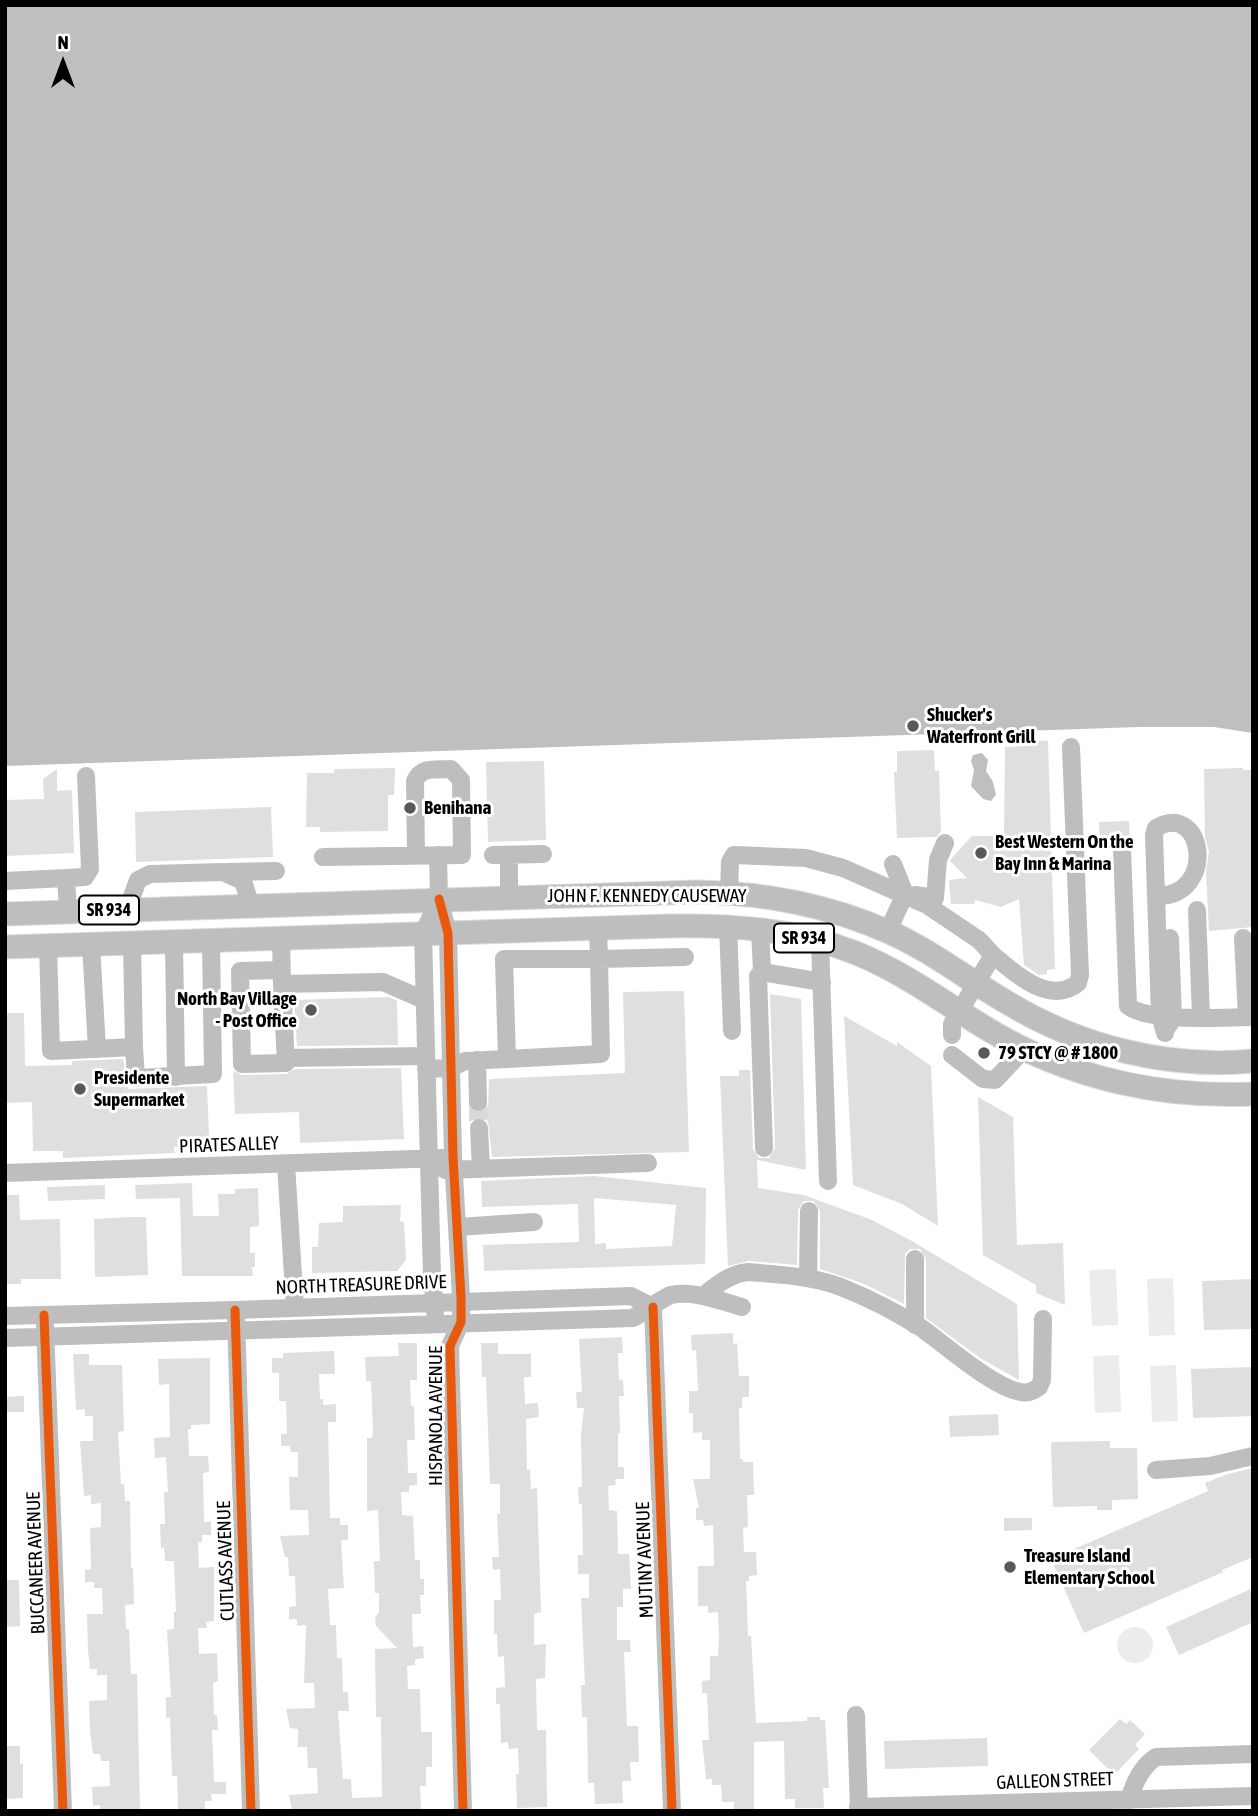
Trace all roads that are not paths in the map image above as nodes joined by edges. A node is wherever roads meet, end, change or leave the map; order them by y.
1 (1070, 747) dead end
2 (86, 776) dead end
3 (945, 843) dead end
4 (1122, 849) dead end
5 (543, 854) dead end
6 (416, 855) junction
7 (438, 855) junction
8 (323, 857) dead end
9 (893, 864) dead end
10 (275, 871) dead end
11 (223, 872) junction
12 (66, 878) junction
13 (5, 881) edge
14 (698, 892) junction
15 (729, 893) junction
16 (905, 894) junction
17 (1163, 895) dead end
18 (509, 898) junction
19 (439, 899) junction
20 (251, 906) junction
21 (212, 907) junction
22 (127, 910) junction
23 (1197, 910) dead end
24 (68, 912) junction
25 (5, 914) edge
26 (699, 925) junction
27 (728, 925) junction
28 (598, 928) junction
29 (760, 929) junction
30 (888, 931) junction
31 (448, 933) junction
32 (424, 934) junction
33 (1243, 938) dead end
34 (281, 939) junction
35 (211, 941) junction
36 (820, 941) junction
37 (174, 942) junction
38 (132, 943) junction
39 (91, 944) junction
40 (48, 945) junction
41 (5, 947) edge
42 (993, 955) junction
43 (685, 957) dead end
44 (599, 959) junction
45 (762, 972) junction
46 (282, 977) junction
47 (822, 982) junction
48 (977, 984) junction
49 (424, 999) junction
50 (959, 1010) junction
51 (1201, 1017) junction
52 (1250, 1017) edge
53 (1166, 1022) junction
54 (732, 1031) dead end
55 (951, 1035) dead end
56 (134, 1047) junction
57 (97, 1049) junction
58 (1023, 1050) junction
59 (952, 1055) dead end
60 (285, 1058) junction
61 (1161, 1058) junction
62 (507, 1059) junction
63 (477, 1060) junction
64 (1253, 1061) edge
65 (426, 1062) junction
66 (1194, 1062) junction
67 (451, 1068) junction
68 (176, 1077) junction
69 (451, 1089) junction
70 (1194, 1094) junction
71 (1253, 1094) edge
72 (479, 1128) tunnel mouth
73 (764, 1148) dead end
74 (454, 1163) junction
75 (648, 1163) dead end
76 (286, 1164) junction
77 (430, 1165) junction
78 (481, 1169) junction
79 (5, 1173) edge
80 (828, 1181) dead end
81 (809, 1211) dead end
82 (534, 1222) dead end
83 (457, 1227) junction
84 (915, 1259) dead end
85 (808, 1278) junction
86 (703, 1296) junction
87 (433, 1303) junction
88 (461, 1303) junction
89 (653, 1307) junction
90 (742, 1307) dead end
91 (295, 1308) junction
92 (236, 1310) junction
93 (44, 1315) junction
94 (5, 1316) edge
95 (1044, 1319) dead end
96 (436, 1322) junction
97 (461, 1322) junction
98 (915, 1325) junction
99 (236, 1329) junction
100 (45, 1337) junction
101 (5, 1338) edge
102 (450, 1346) junction
103 (1253, 1456) edge
104 (1156, 1470) dead end
105 (856, 1715) dead end
106 (1253, 1754) edge
107 (1253, 1796) edge
108 (1129, 1800) junction
109 (858, 1809) edge
110 (63, 1811) edge
111 (251, 1811) edge
112 (463, 1811) edge
113 (672, 1811) edge

1 - 42 street
2 - 12 street
3 - 16 street
4 - 53 street
5 - 18 street
6 - 7 street
6 - 7 street
6 - 8 street
7 - 19 street
9 - 16 street
10 - 11 street
11 - 20 street
11 - 22 street
12 - 13 street
12 - 24 street
14 - 15 main road, JOHN F. KENNEDY CAUSEWAY / SR 934
14 - 18 main road, JOHN F. KENNEDY CAUSEWAY / SR 934
14 - 26 main road
15 - 16 street
15 - 30 main road, JOHN F. KENNEDY CAUSEWAY / SR 934
16 - 30 street
16 - 42 street
17 - 53 street
18 - 19 main road, JOHN F. KENNEDY CAUSEWAY / SR 934
19 - 20 main road, JOHN F. KENNEDY CAUSEWAY / SR 934
19 - 31 street, HISPANOLA AVENUE
19 - 32 street, HISPANOLA AVENUE
20 - 21 main road, JOHN F. KENNEDY CAUSEWAY / SR 934
21 - 22 main road, JOHN F. KENNEDY CAUSEWAY / SR 934
21 - 35 main road
22 - 24 main road, JOHN F. KENNEDY CAUSEWAY / SR 934
23 - 51 street
24 - 25 main road, JOHN F. KENNEDY CAUSEWAY / SR 934
26 - 27 main road, JOHN F. KENNEDY CAUSEWAY / SR 934
26 - 28 main road, JOHN F. KENNEDY CAUSEWAY / SR 934
27 - 29 main road, JOHN F. KENNEDY CAUSEWAY / SR 934
27 - 54 street
28 - 31 main road, JOHN F. KENNEDY CAUSEWAY / SR 934
28 - 44 street
29 - 36 main road, JOHN F. KENNEDY CAUSEWAY / SR 934
29 - 45 street
30 - 48 main road, JOHN F. KENNEDY CAUSEWAY / SR 934
31 - 32 main road, JOHN F. KENNEDY CAUSEWAY / SR 934
31 - 67 street, HISPANOLA AVENUE
32 - 34 main road, JOHN F. KENNEDY CAUSEWAY / SR 934
32 - 49 street, HISPANOLA AVENUE
33 - 52 street
34 - 35 main road, JOHN F. KENNEDY CAUSEWAY / SR 934
34 - 46 street
35 - 37 main road, JOHN F. KENNEDY CAUSEWAY / SR 934
35 - 68 street
36 - 47 street
36 - 50 main road, JOHN F. KENNEDY CAUSEWAY / SR 934
37 - 38 main road, JOHN F. KENNEDY CAUSEWAY / SR 934
37 - 68 street
38 - 39 main road, JOHN F. KENNEDY CAUSEWAY / SR 934
38 - 56 street
39 - 40 main road, JOHN F. KENNEDY CAUSEWAY / SR 934
39 - 57 street
40 - 41 main road, JOHN F. KENNEDY CAUSEWAY / SR 934
40 - 57 street
42 - 48 street
43 - 44 street
44 - 62 street
44 - 62 street
45 - 47 street
45 - 73 street
46 - 49 street
46 - 60 street
46 - 60 street
47 - 80 street
48 - 50 street
48 - 61 main road, JOHN F. KENNEDY CAUSEWAY / SR 934
49 - 65 street, HISPANOLA AVENUE
50 - 55 street
50 - 58 main road, JOHN F. KENNEDY CAUSEWAY / SR 934
51 - 52 street
51 - 53 street
53 - 61 street
56 - 57 street
56 - 68 street
58 - 59 street
58 - 70 main road, JOHN F. KENNEDY CAUSEWAY / SR 934
60 - 65 street
61 - 66 main road, JOHN F. KENNEDY CAUSEWAY / SR 934
62 - 63 street
63 - 67 street
63 - 69 street
64 - 66 main road, JOHN F. KENNEDY CAUSEWAY / SR 934
65 - 67 street
65 - 77 street, HISPANOLA AVENUE
66 - 70 main road
67 - 69 street, HISPANOLA AVENUE
69 - 74 street, HISPANOLA AVENUE
70 - 71 main road, JOHN F. KENNEDY CAUSEWAY / SR 934
72 - 78 street
74 - 77 street, PIRATES ALLEY
74 - 78 street, PIRATES ALLEY
74 - 83 street, HISPANOLA AVENUE
75 - 78 street, PIRATES ALLEY
76 - 77 street, PIRATES ALLEY
76 - 79 street, PIRATES ALLEY
76 - 91 street
77 - 87 street, HISPANOLA AVENUE
81 - 85 street
82 - 83 street
83 - 88 street, HISPANOLA AVENUE
84 - 98 street
85 - 86 street
85 - 98 street
86 - 89 street
86 - 90 street
87 - 88 street, NORTH TREASURE DRIVE
87 - 91 street, NORTH TREASURE DRIVE
87 - 96 street, HISPANOLA AVENUE
88 - 89 street, NORTH TREASURE DRIVE
88 - 97 street, HISPANOLA AVENUE
89 - 97 street, NORTH TREASURE DRIVE
89 - 113 street, MUTINY AVENUE
91 - 92 street, NORTH TREASURE DRIVE
92 - 93 street, NORTH TREASURE DRIVE
92 - 99 street, CUTLASS AVENUE
93 - 94 street, NORTH TREASURE DRIVE
93 - 100 street, BUCCANEER AVENUE
95 - 98 street
96 - 97 street, NORTH TREASURE DRIVE
96 - 99 street, NORTH TREASURE DRIVE
96 - 102 street, HISPANOLA AVENUE
97 - 102 street, HISPANOLA AVENUE
99 - 100 street, NORTH TREASURE DRIVE
99 - 111 street, CUTLASS AVENUE
100 - 101 street, NORTH TREASURE DRIVE
100 - 110 street, BUCCANEER AVENUE
102 - 112 street, HISPANOLA AVENUE
103 - 104 street
105 - 109 street
106 - 108 street
107 - 108 street, GALLEON STREET
108 - 109 street, GALLEON STREET

